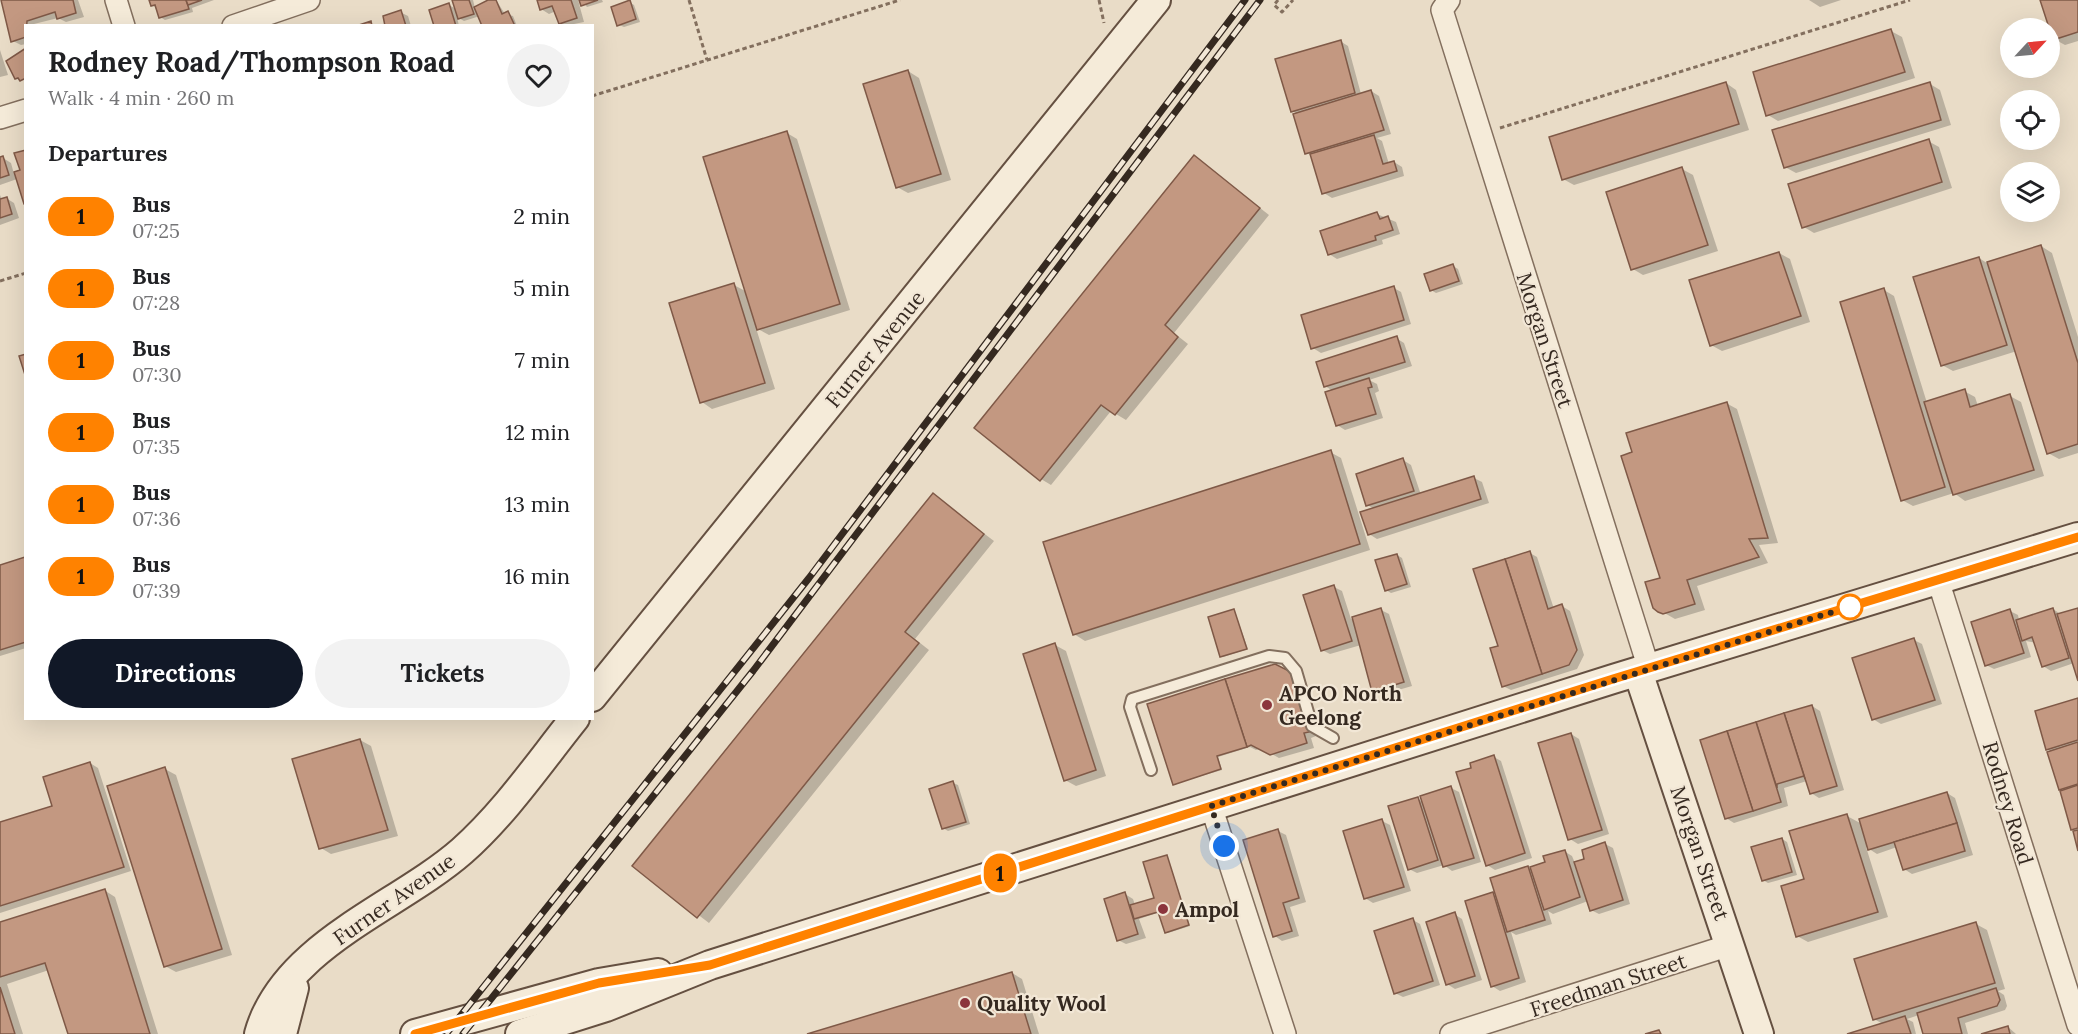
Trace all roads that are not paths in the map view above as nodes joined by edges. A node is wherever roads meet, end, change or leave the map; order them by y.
1 (117, 0) edge
2 (309, 0) edge
3 (1156, 0) edge
4 (1445, 5) edge
5 (123, 24) edge
6 (238, 24) edge
7 (24, 111) edge
8 (0, 118) edge
9 (2078, 537) edge
10 (1938, 580) junction
11 (1644, 671) junction
12 (594, 695) edge
13 (573, 720) edge
14 (1333, 738) dead end
15 (1151, 770) dead end
16 (1211, 806) junction
17 (1731, 945) junction
18 (710, 965) junction
19 (302, 966) junction
20 (1514, 1025) edge
21 (2078, 1025) edge
22 (259, 1034) edge
23 (282, 1034) edge
24 (415, 1034) edge
25 (520, 1034) edge
26 (1285, 1034) edge
27 (1451, 1034) edge
28 (1760, 1034) edge

1 - 5 street
2 - 6 street
3 - 12 main road, Furner Avenue
4 - 11 street, Morgan Street
7 - 8 street
9 - 10 main road
10 - 11 main road
10 - 21 street, Rodney Road
11 - 16 main road
11 - 17 main road, Morgan Street
13 - 19 main road, Furner Avenue
14 - 15 lane
16 - 18 main road
16 - 26 street
17 - 20 street, Freedman Street
17 - 28 main road, Morgan Street
18 - 24 main road
18 - 25 main road
19 - 22 main road, Furner Avenue
19 - 23 main road
20 - 27 street, Freedman Street

